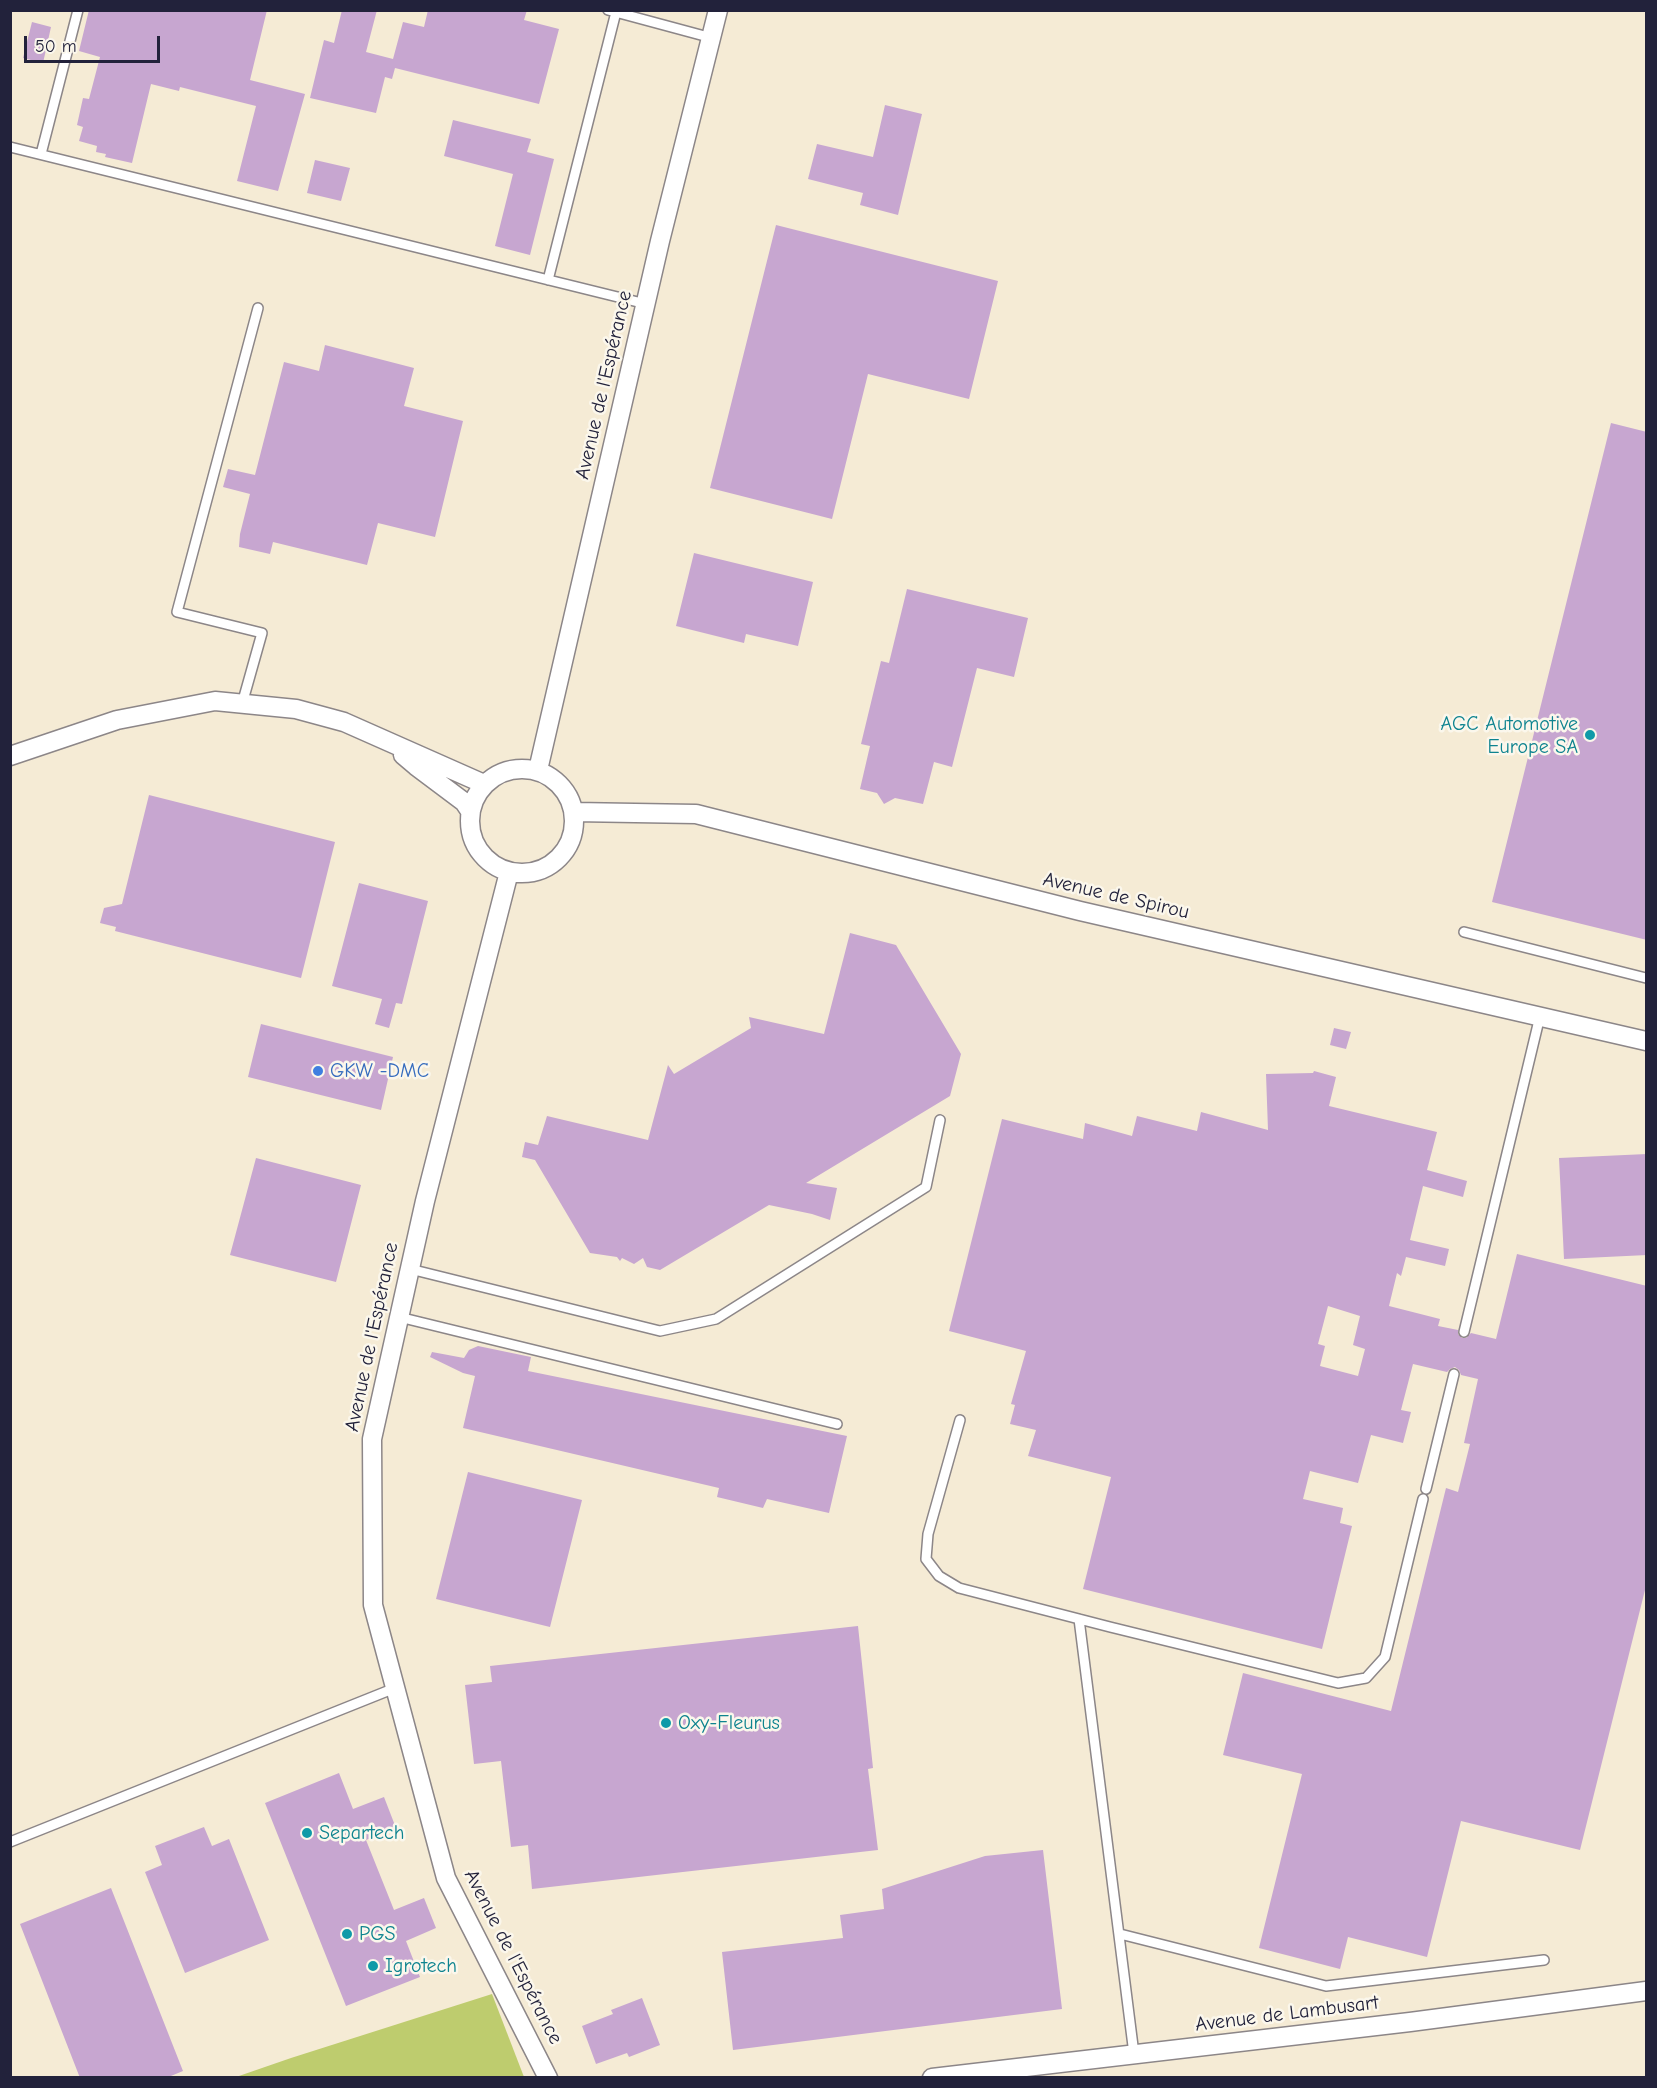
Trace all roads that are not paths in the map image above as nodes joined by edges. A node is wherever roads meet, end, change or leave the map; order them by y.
1 (78, 10) edge
2 (718, 10) edge
3 (612, 11) edge
4 (712, 38) junction
5 (10, 147) edge
6 (41, 154) junction
7 (548, 280) junction
8 (646, 304) junction
9 (258, 308) dead end
10 (242, 704) junction
11 (393, 746) junction
12 (10, 756) edge
13 (538, 770) junction
14 (484, 784) junction
15 (470, 811) junction
16 (574, 812) junction
17 (509, 872) junction
18 (1464, 932) dead end
19 (1647, 978) edge
20 (1540, 1016) junction
21 (1647, 1041) edge
22 (940, 1120) dead end
23 (410, 1269) junction
24 (399, 1317) junction
25 (1464, 1332) dead end
26 (1454, 1374) dead end
27 (960, 1420) dead end
28 (837, 1424) dead end
29 (1426, 1489) dead end
30 (1424, 1499) dead end
31 (1079, 1619) junction
32 (395, 1688) junction
33 (10, 1842) edge
34 (1119, 1934) junction
35 (1544, 1960) dead end
36 (1647, 1991) edge
37 (1134, 2054) junction
38 (548, 2078) edge
39 (932, 2078) edge

1 - 6 lane
2 - 4 street, Avenue de l'Espérance
3 - 4 lane
3 - 7 lane
4 - 8 street, Avenue de l'Espérance
5 - 6 lane
6 - 7 lane
7 - 8 lane
8 - 13 street, Avenue de l'Espérance
9 - 10 lane
10 - 11 street
10 - 12 street
11 - 14 street
11 - 15 street
13 - 14 street
13 - 16 street
14 - 15 street
15 - 17 street
16 - 17 street
16 - 20 street, Avenue de Spirou
17 - 23 street, Avenue de l'Espérance
18 - 19 lane
20 - 21 street, Avenue de Spirou
20 - 25 lane
22 - 23 lane
23 - 24 street, Avenue de l'Espérance
24 - 28 lane
24 - 32 street, Avenue de l'Espérance
26 - 29 lane
27 - 31 lane
30 - 31 lane
31 - 34 lane
32 - 33 lane
32 - 38 street, Avenue de l'Espérance
34 - 35 lane
34 - 37 lane
36 - 37 street, Avenue de Lambusart
37 - 39 street, Avenue de Lambusart

